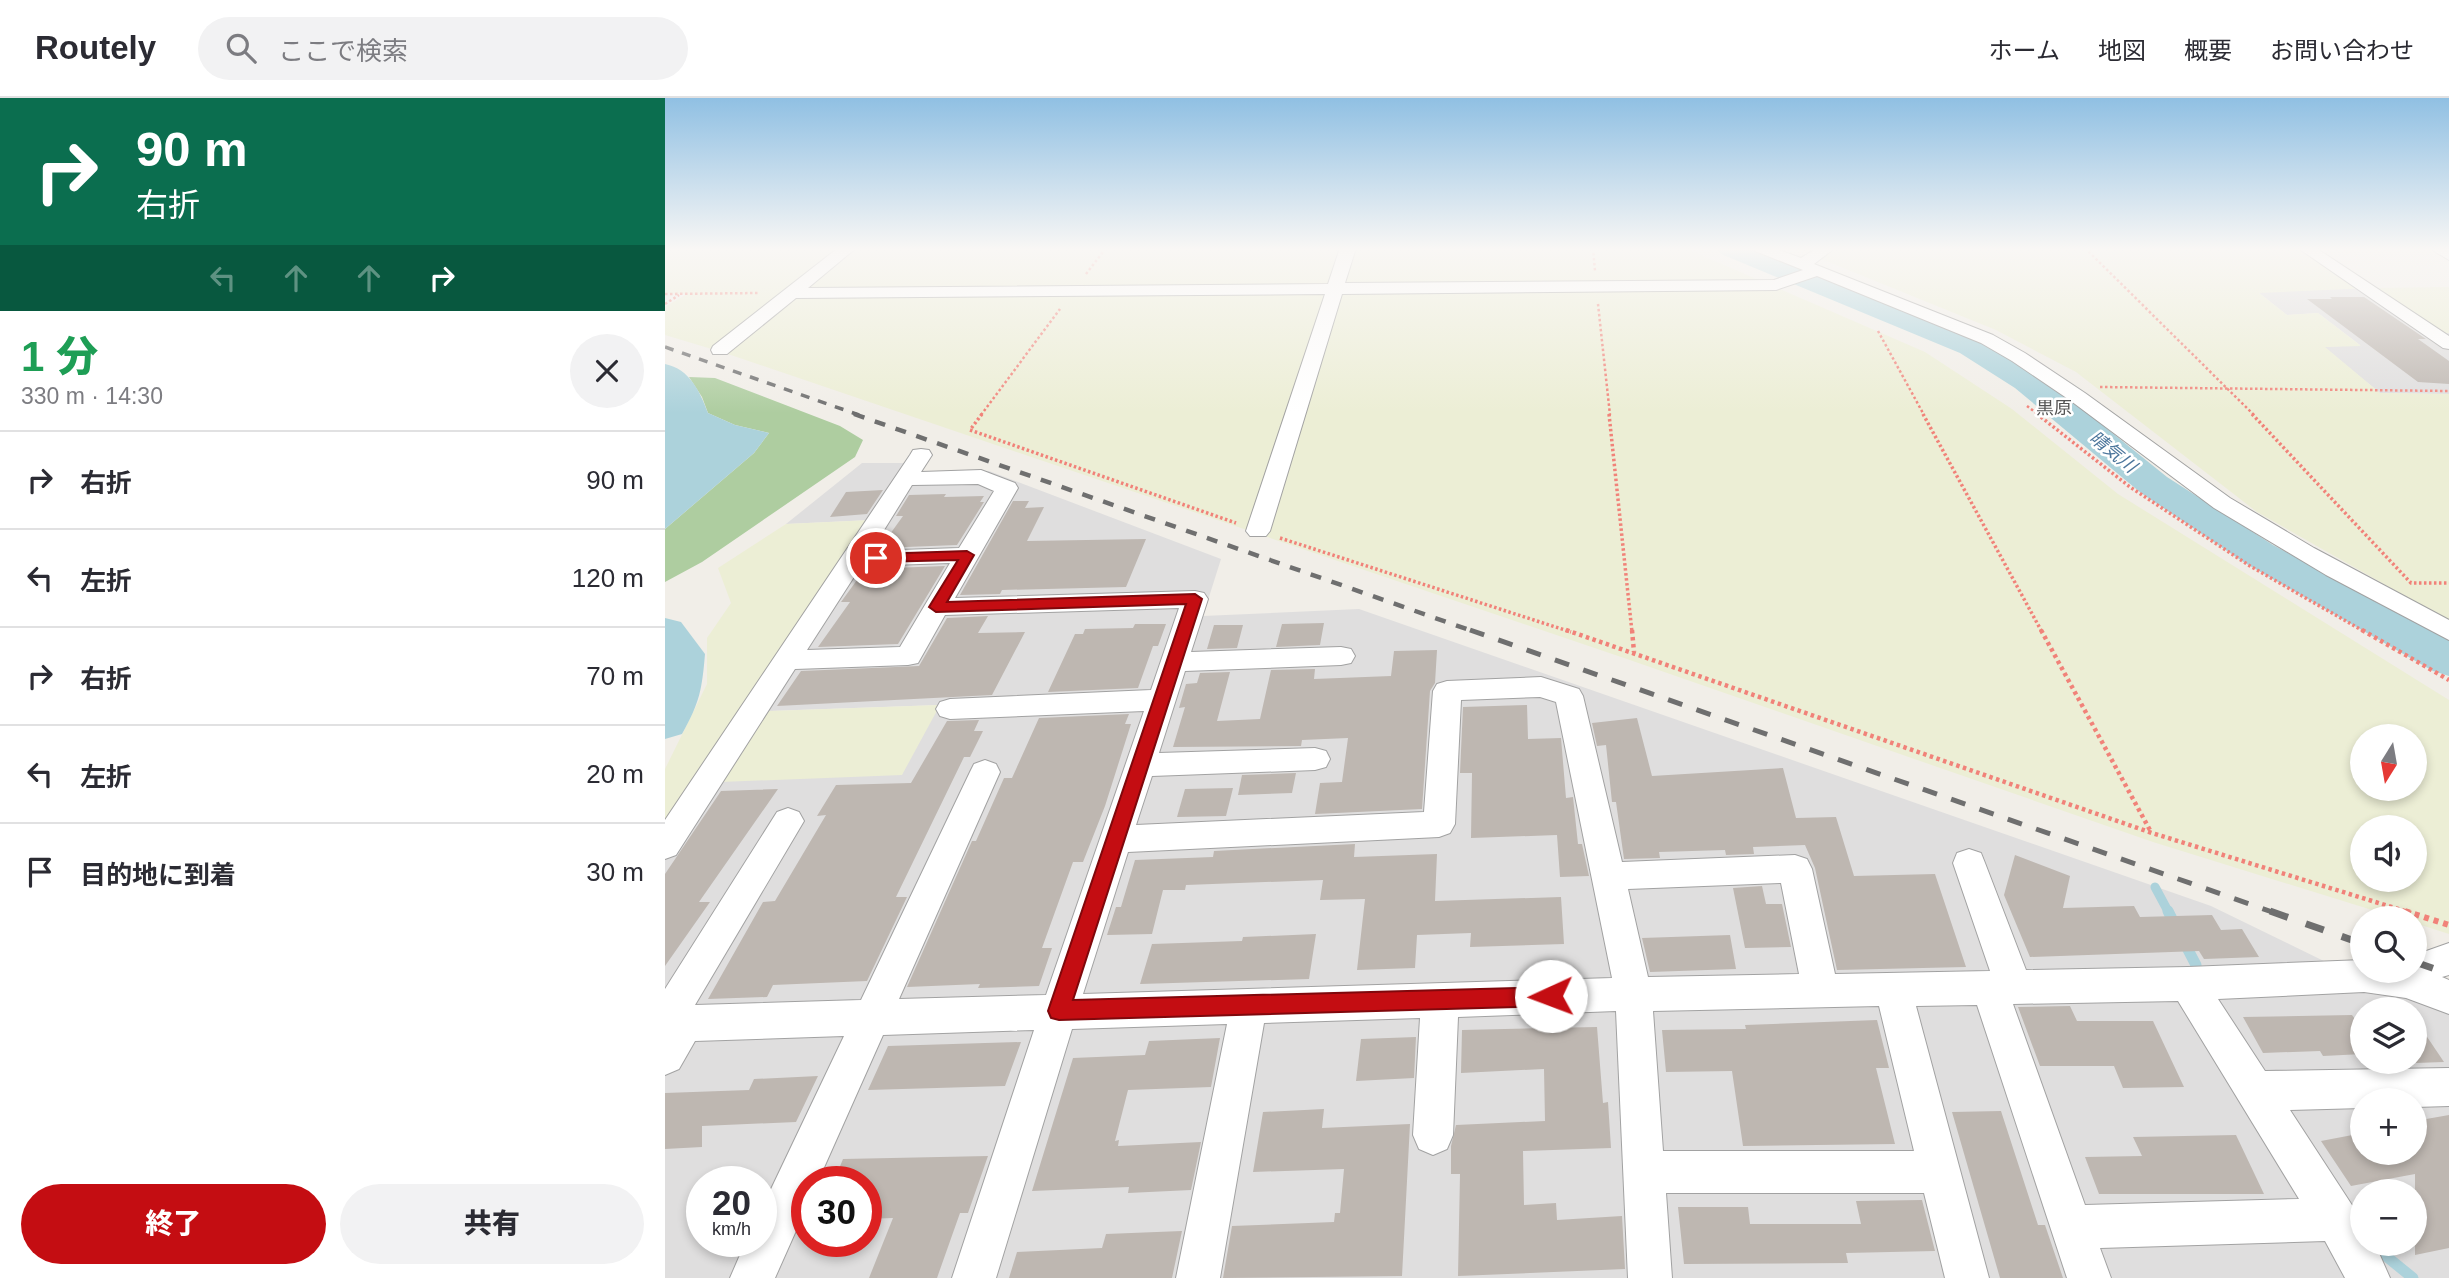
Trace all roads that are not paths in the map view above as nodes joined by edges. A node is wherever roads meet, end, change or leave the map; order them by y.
1 (779, 303) edge
2 (1331, 303) edge
3 (1896, 303) edge
4 (2391, 303) edge
5 (2446, 339) edge
6 (720, 350) dead end
7 (921, 455) dead end
8 (905, 479) junction
9 (1258, 531) road end
10 (967, 555) junction
11 (853, 559) junction
12 (936, 607) junction
13 (2449, 631) edge
14 (1341, 656) dead end
15 (787, 660) junction
16 (1174, 662) junction
17 (1161, 700) junction
18 (950, 709) dead end
19 (1315, 759) dead end
20 (1140, 765) junction
21 (985, 772) dead end
22 (788, 821) dead end
23 (1115, 839) junction
24 (665, 846) edge
25 (1969, 863) dead end
26 (1610, 876) junction
27 (2449, 959) edge
28 (2427, 968) edge
29 (2350, 977) edge
30 (2411, 983) edge
31 (2188, 984) junction
32 (2001, 986) junction
33 (1893, 988) junction
34 (1820, 990) junction
35 (1634, 994) junction
36 (2449, 997) edge
37 (1440, 1000) junction
38 (1249, 1005) junction
39 (1059, 1011) junction
40 (873, 1016) junction
41 (672, 1023) edge
42 (665, 1056) edge
43 (2449, 1087) edge
44 (2255, 1091) junction
45 (1433, 1135) dead end
46 (1644, 1172) junction
47 (1938, 1172) junction
48 (2334, 1219) junction
49 (2072, 1227) junction
50 (753, 1278) edge
51 (974, 1278) edge
52 (1199, 1278) edge
53 (1650, 1278) edge
54 (1967, 1278) edge
55 (2089, 1278) edge
56 (2368, 1278) edge

1 - 6 street
2 - 9 street
3 - 13 street
4 - 5 street
7 - 8 street
8 - 10 street
8 - 11 street
10 - 11 street
10 - 12 street
11 - 15 street
12 - 15 street
12 - 16 street
14 - 16 street
15 - 24 street
16 - 17 street
17 - 18 street
17 - 20 street
19 - 20 street
20 - 23 street
21 - 40 street
22 - 41 street
23 - 26 street
23 - 39 street
25 - 32 street
26 - 34 street
26 - 35 street
27 - 28 street
29 - 31 street
30 - 36 street
31 - 32 street
31 - 44 street
32 - 33 street
32 - 49 street
33 - 34 street
33 - 47 street
34 - 35 street
35 - 37 street
35 - 46 street
37 - 38 street
37 - 45 street
38 - 39 street
38 - 52 street
39 - 40 street
39 - 51 street
40 - 41 street
40 - 50 street
41 - 42 street
43 - 44 street
44 - 48 street
46 - 47 street
46 - 53 street
47 - 54 street
48 - 49 street
48 - 56 street
49 - 55 street

